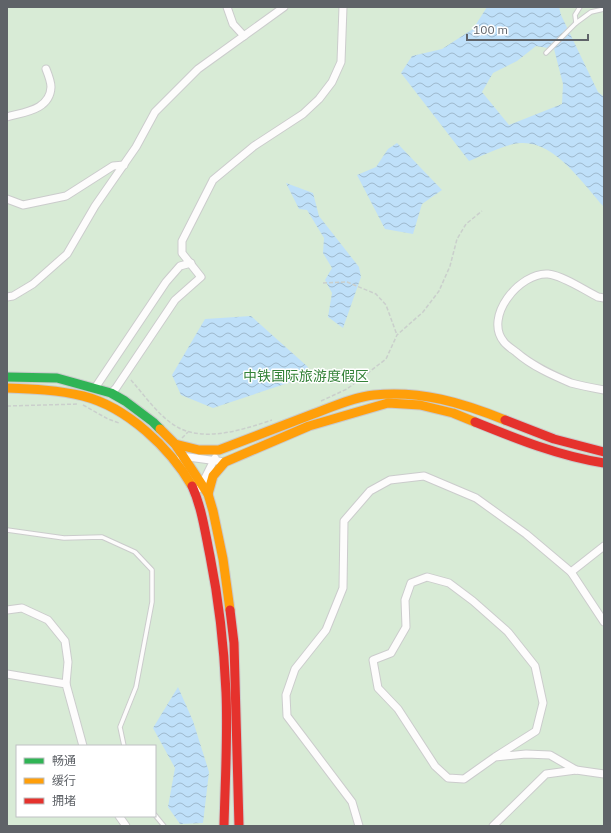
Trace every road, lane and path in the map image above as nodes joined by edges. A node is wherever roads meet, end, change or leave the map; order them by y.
1 (227, 7) edge
2 (284, 7) edge
3 (343, 7) edge
4 (580, 7) edge
5 (604, 9) edge
6 (576, 23) junction
7 (244, 36) junction
8 (546, 53) dead end
9 (46, 69) dead end
10 (7, 117) edge
11 (124, 165) junction
12 (7, 199) edge
13 (482, 211) dead end
14 (191, 263) junction
15 (323, 283) dead end
16 (7, 297) edge
17 (604, 298) edge
18 (397, 335) junction
19 (126, 374) junction
20 (7, 377) edge
21 (7, 388) edge
22 (95, 388) junction
23 (604, 390) edge
24 (111, 393) junction
25 (316, 404) dead end
26 (7, 406) edge
27 (274, 419) dead end
28 (120, 423) dead end
29 (188, 431) junction
30 (175, 444) junction
31 (219, 450) junction
32 (604, 452) edge
33 (170, 455) junction
34 (183, 456) junction
35 (214, 460) junction
36 (225, 462) junction
37 (604, 463) edge
38 (202, 484) junction
39 (208, 494) junction
40 (196, 495) junction
41 (7, 530) edge
42 (604, 546) edge
43 (572, 572) junction
44 (7, 610) edge
45 (604, 622) edge
46 (7, 674) edge
47 (66, 684) junction
48 (83, 745) edge
49 (124, 745) edge
50 (495, 758) junction
51 (576, 770) junction
52 (604, 774) edge
53 (156, 816) edge
54 (120, 817) edge
55 (126, 826) edge
56 (164, 826) edge
57 (224, 826) edge
58 (239, 826) edge
59 (359, 826) edge
60 (492, 826) edge

1 - 7 street
2 - 7 street
3 - 14 street
4 - 6 lane
5 - 6 lane
6 - 8 lane
7 - 11 street
9 - 10 street
11 - 12 street
11 - 16 street
13 - 18 path
14 - 19 street
14 - 22 street
15 - 18 path
17 - 23 street
18 - 25 path
19 - 24 street
19 - 29 path
20 - 22 street
21 - 33 street
22 - 24 street
24 - 30 street
26 - 28 path
27 - 29 path
29 - 30 path
30 - 31 street
30 - 34 street
31 - 32 street
31 - 35 street
33 - 34 street
33 - 40 street
34 - 35 street
34 - 38 street
35 - 36 street
35 - 38 street
36 - 37 street
36 - 39 street
38 - 39 street
38 - 40 street
39 - 58 street
40 - 57 street
41 - 49 lane
42 - 43 street
43 - 45 street
43 - 59 street
44 - 47 street
46 - 47 street
47 - 48 street
50 - 50 street
50 - 51 street
51 - 52 street
51 - 60 street
53 - 56 lane
54 - 55 street

